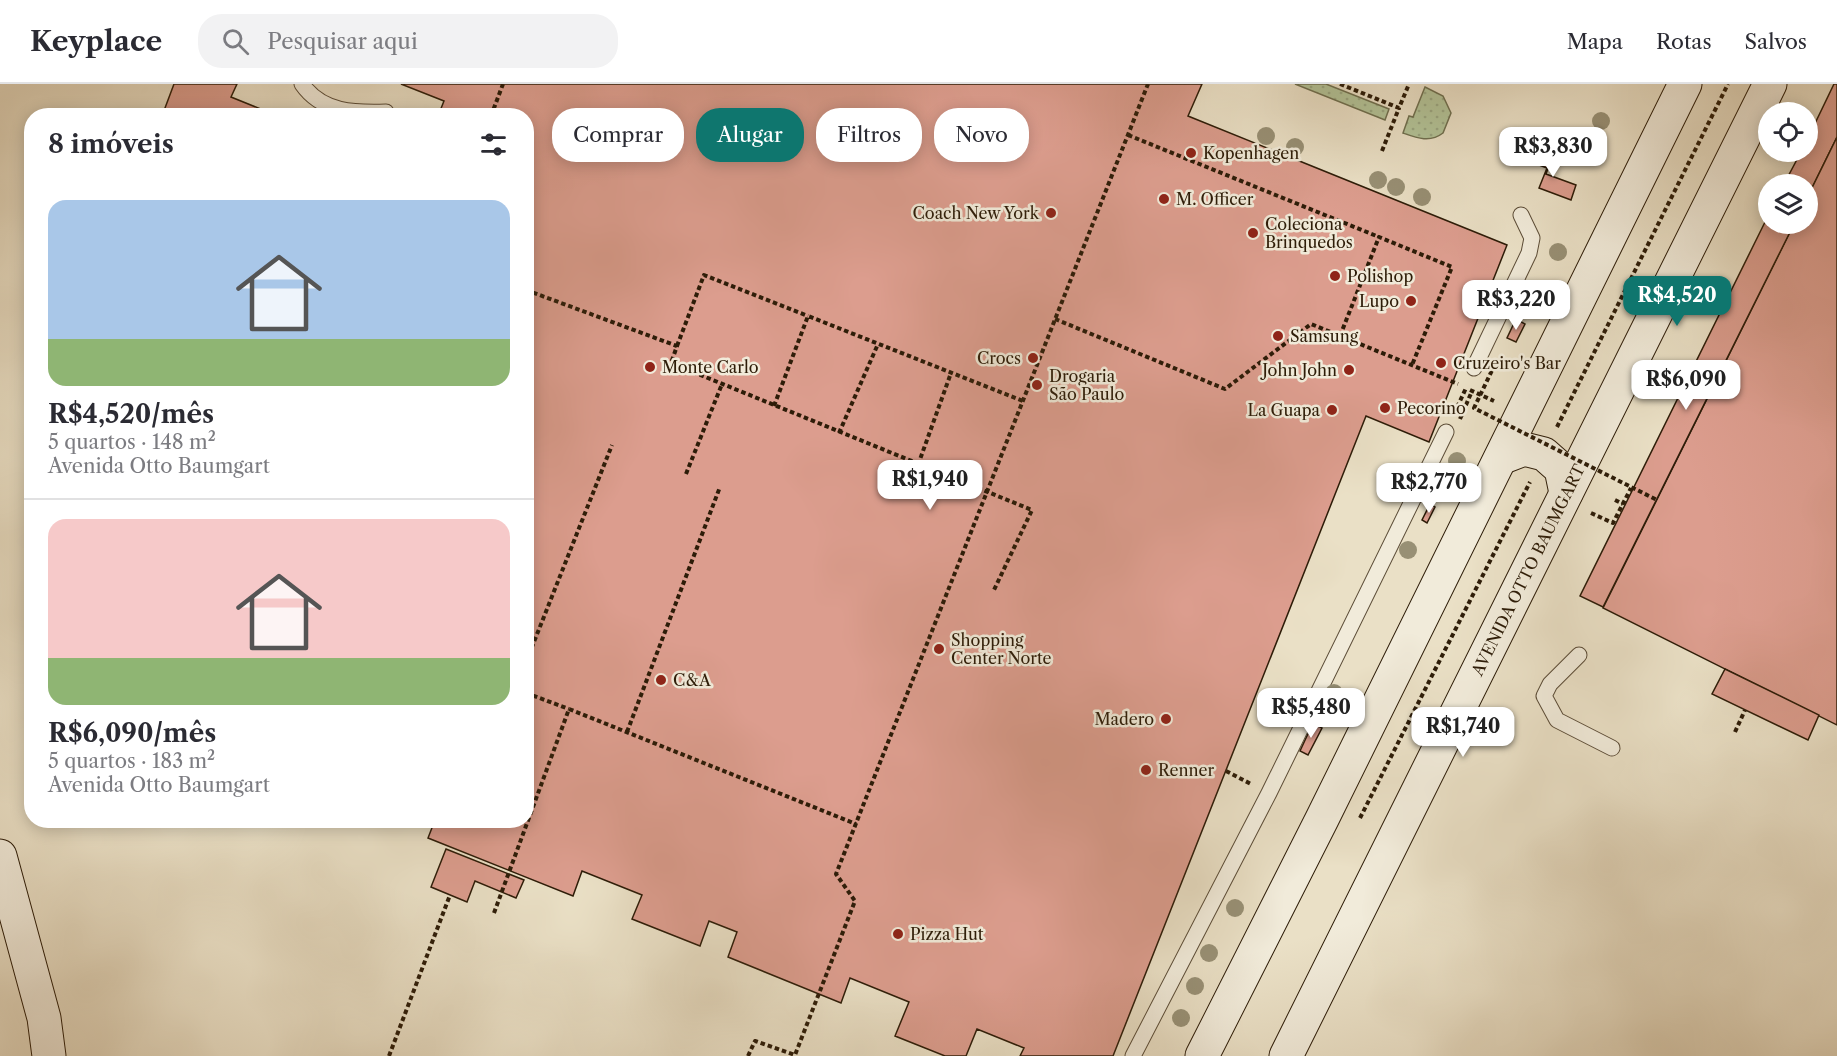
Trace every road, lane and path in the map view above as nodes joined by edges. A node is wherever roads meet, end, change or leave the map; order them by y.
1 (302, 84) edge
2 (503, 84) edge
3 (1148, 84) edge
4 (1340, 84) edge
5 (1409, 84) edge
6 (1685, 84) edge
7 (1728, 84) edge
8 (1770, 84) edge
9 (333, 108) edge
10 (493, 108) edge
11 (1399, 108) junction
12 (1128, 135) junction
13 (1382, 151) dead end
14 (1521, 215) dead end
15 (1379, 237) junction
16 (534, 293) edge
17 (808, 316) junction
18 (1055, 319) junction
19 (1340, 336) junction
20 (878, 344) junction
21 (677, 346) junction
22 (1495, 364) dead end
23 (1412, 365) junction
24 (1474, 368) joint
25 (951, 373) junction
26 (1453, 382) dead end
27 (722, 384) junction
28 (1474, 392) dead end
29 (1023, 401) junction
30 (1494, 401) dead end
31 (1528, 403) junction
32 (774, 406) junction
33 (1446, 432) joint
34 (839, 433) junction
35 (1593, 437) junction
36 (612, 445) dead end
37 (1547, 447) junction
38 (1501, 458) junction
39 (918, 465) junction
40 (686, 474) dead end
41 (720, 487) dead end
42 (1631, 488) junction
43 (986, 493) junction
44 (1580, 498) junction
45 (1615, 500) dead end
46 (1657, 500) dead end
47 (1623, 504) junction
48 (993, 592) dead end
49 (534, 642) edge
50 (1579, 654) dead end
51 (534, 696) edge
52 (569, 709) junction
53 (1745, 710) dead end
54 (627, 732) junction
55 (1735, 732) dead end
56 (1612, 748) dead end
57 (534, 805) edge
58 (856, 824) junction
59 (1357, 824) dead end
60 (525, 828) edge
61 (0, 856) edge
62 (450, 895) dead end
63 (494, 914) dead end
64 (49, 1056) edge
65 (389, 1056) edge
66 (748, 1056) edge
67 (1133, 1056) edge
68 (1202, 1056) edge
69 (1286, 1056) edge

1 - 9 lane
2 - 10 path
3 - 12 path
4 - 11 path
5 - 11 path
6 - 31 main road
7 - 37 path
8 - 35 main road, AVENIDA OTTO BAUMGART
11 - 13 path
12 - 15 path
12 - 18 path
14 - 24 lane
15 - 19 path
15 - 23 path
16 - 21 path
17 - 20 path
17 - 21 path
17 - 32 path
18 - 19 path
18 - 29 path
19 - 23 path
20 - 25 path
20 - 34 path
21 - 27 path
22 - 42 path, bridge
23 - 26 path
24 - 33 path
25 - 29 path
25 - 39 path
27 - 32 path
27 - 40 path
28 - 30 path
29 - 43 path
31 - 37 main road
31 - 38 main road
32 - 34 path
33 - 67 lane
34 - 39 path
35 - 37 main road
35 - 44 main road, AVENIDA OTTO BAUMGART
36 - 49 path
37 - 38 main road
37 - 44 main road
37 - 59 path
38 - 68 main road
39 - 43 path
41 - 54 path
42 - 46 path, bridge
42 - 47 path
43 - 48 path
43 - 58 path
44 - 47 path
44 - 69 main road, AVENIDA OTTO BAUMGART
45 - 47 path
50 - 56 lane
51 - 52 path
52 - 54 path
52 - 57 path
53 - 55 path
54 - 58 path
58 - 66 path
60 - 63 path
61 - 64 main road
62 - 65 path

